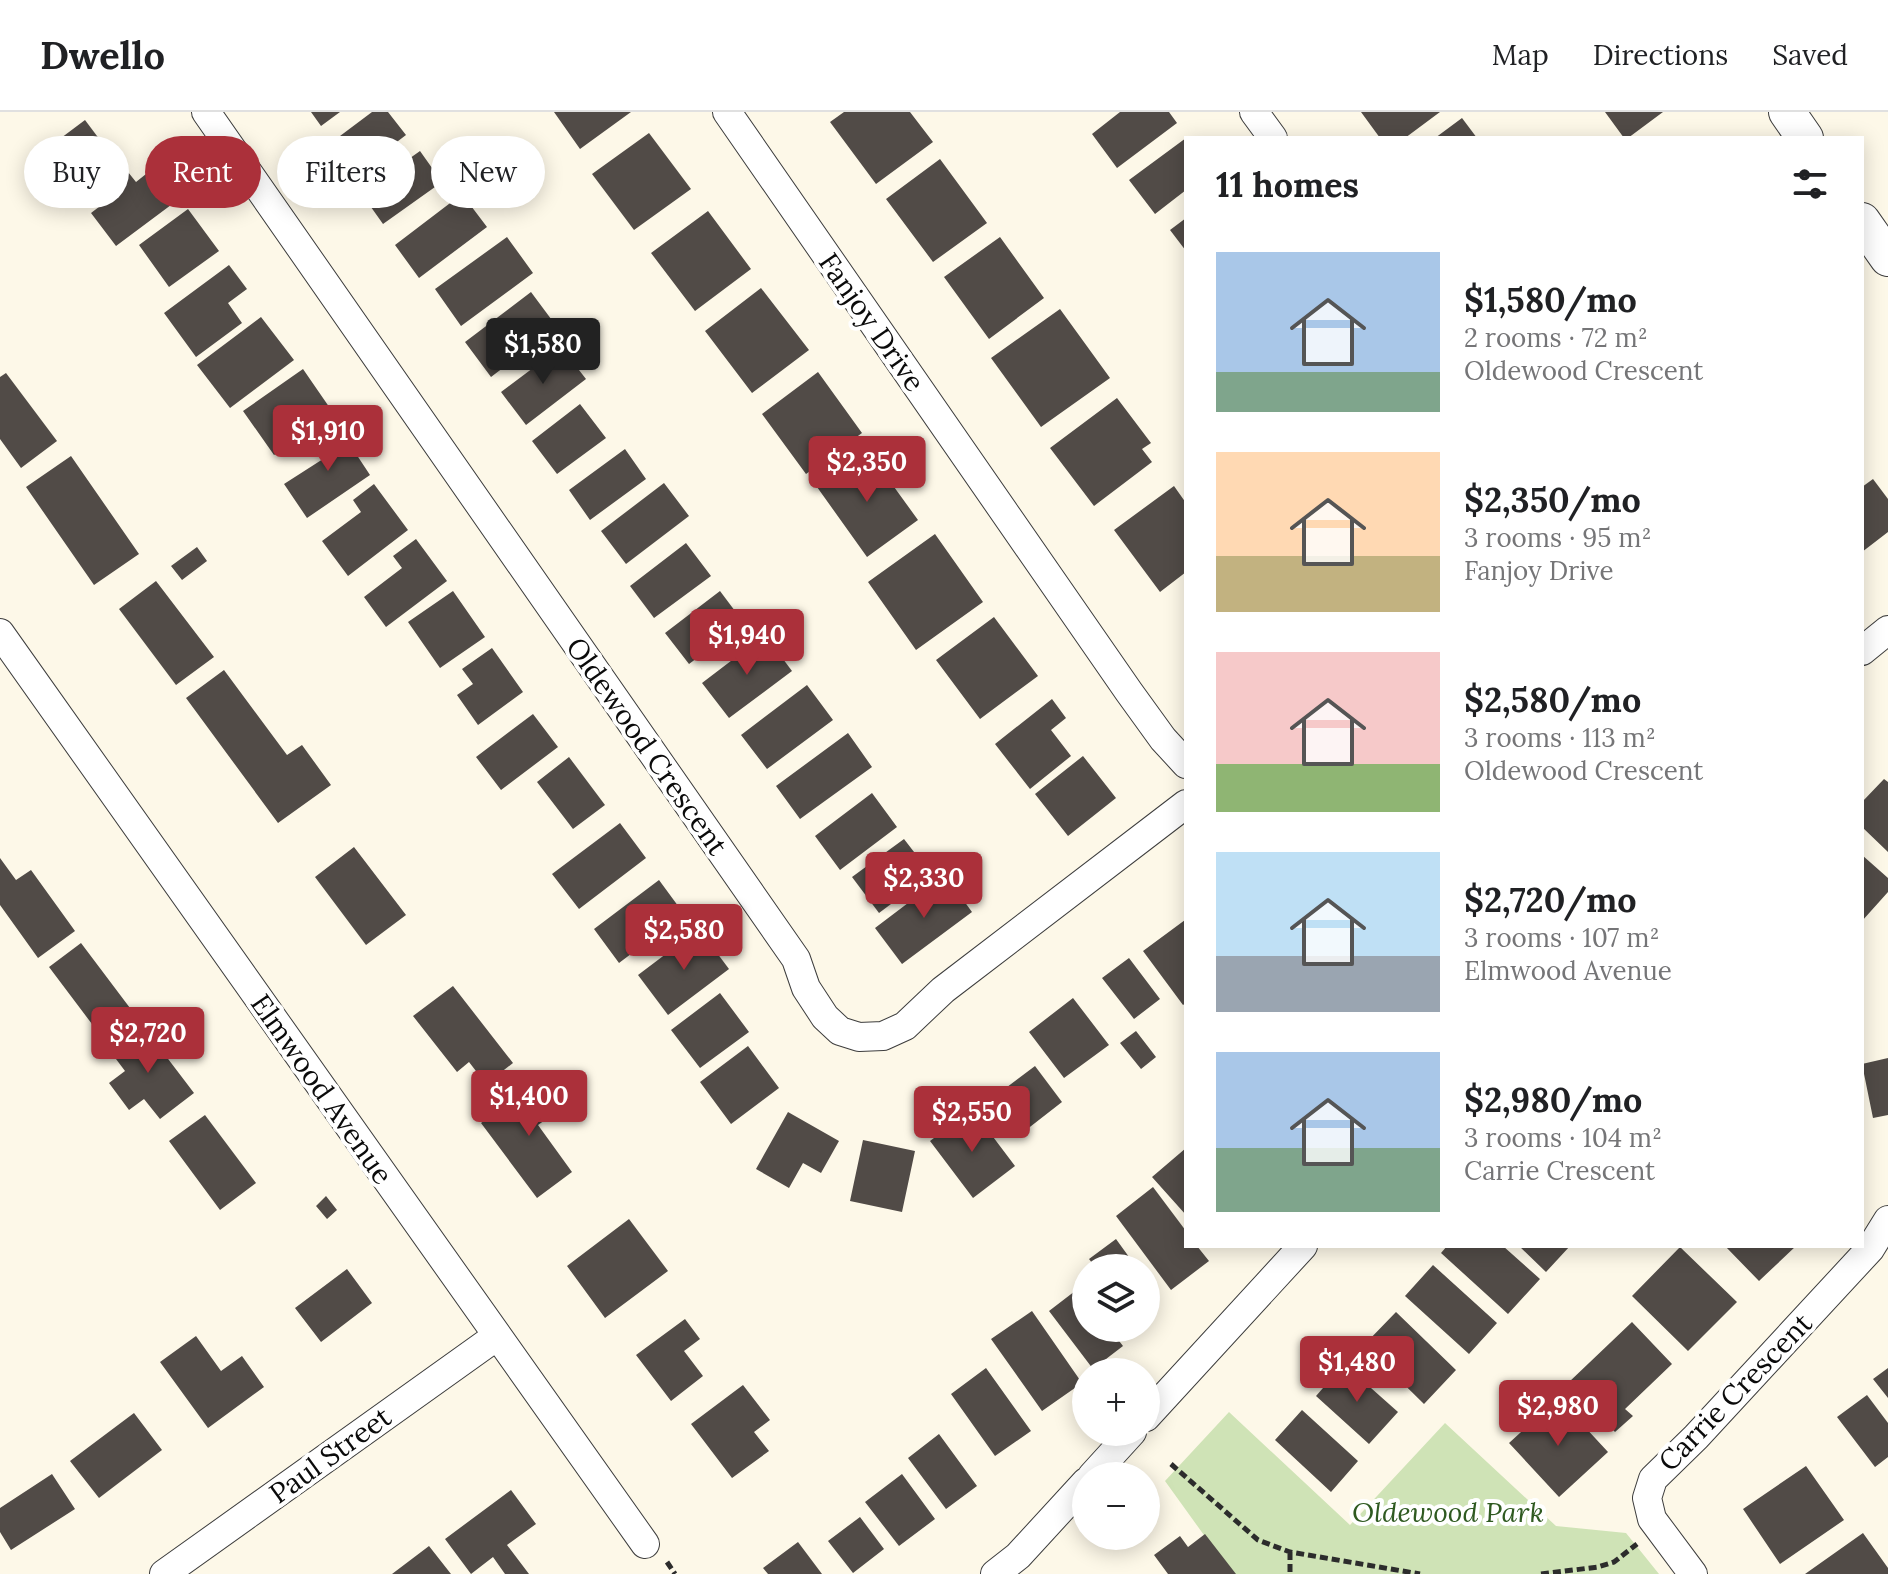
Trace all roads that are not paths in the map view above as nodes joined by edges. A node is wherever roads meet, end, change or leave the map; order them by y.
1 (206, 112) edge
2 (727, 112) edge
3 (1254, 112) edge
4 (1787, 112) edge
5 (1272, 136) edge
6 (1804, 136) edge
7 (1864, 224) edge
8 (1888, 258) edge
9 (1888, 630) edge
10 (0, 633) edge
11 (1864, 649) edge
12 (1184, 762) edge
13 (1184, 806) edge
14 (1888, 1220) edge
15 (1301, 1248) edge
16 (497, 1336) junction
17 (1160, 1402) edge
18 (1119, 1446) edge
19 (1105, 1462) edge
20 (1072, 1497) edge
21 (645, 1544) dead end
22 (164, 1574) edge
23 (995, 1574) edge
24 (1693, 1574) edge

1 - 13 street, Oldewood Crescent
2 - 12 street, Fanjoy Drive
3 - 5 street
4 - 6 street
7 - 8 street
9 - 11 street
10 - 16 street, Elmwood Avenue
14 - 24 street, Carrie Crescent
15 - 17 street
16 - 21 street, Elmwood Avenue
16 - 22 street, Paul Street
18 - 19 street
20 - 23 street

